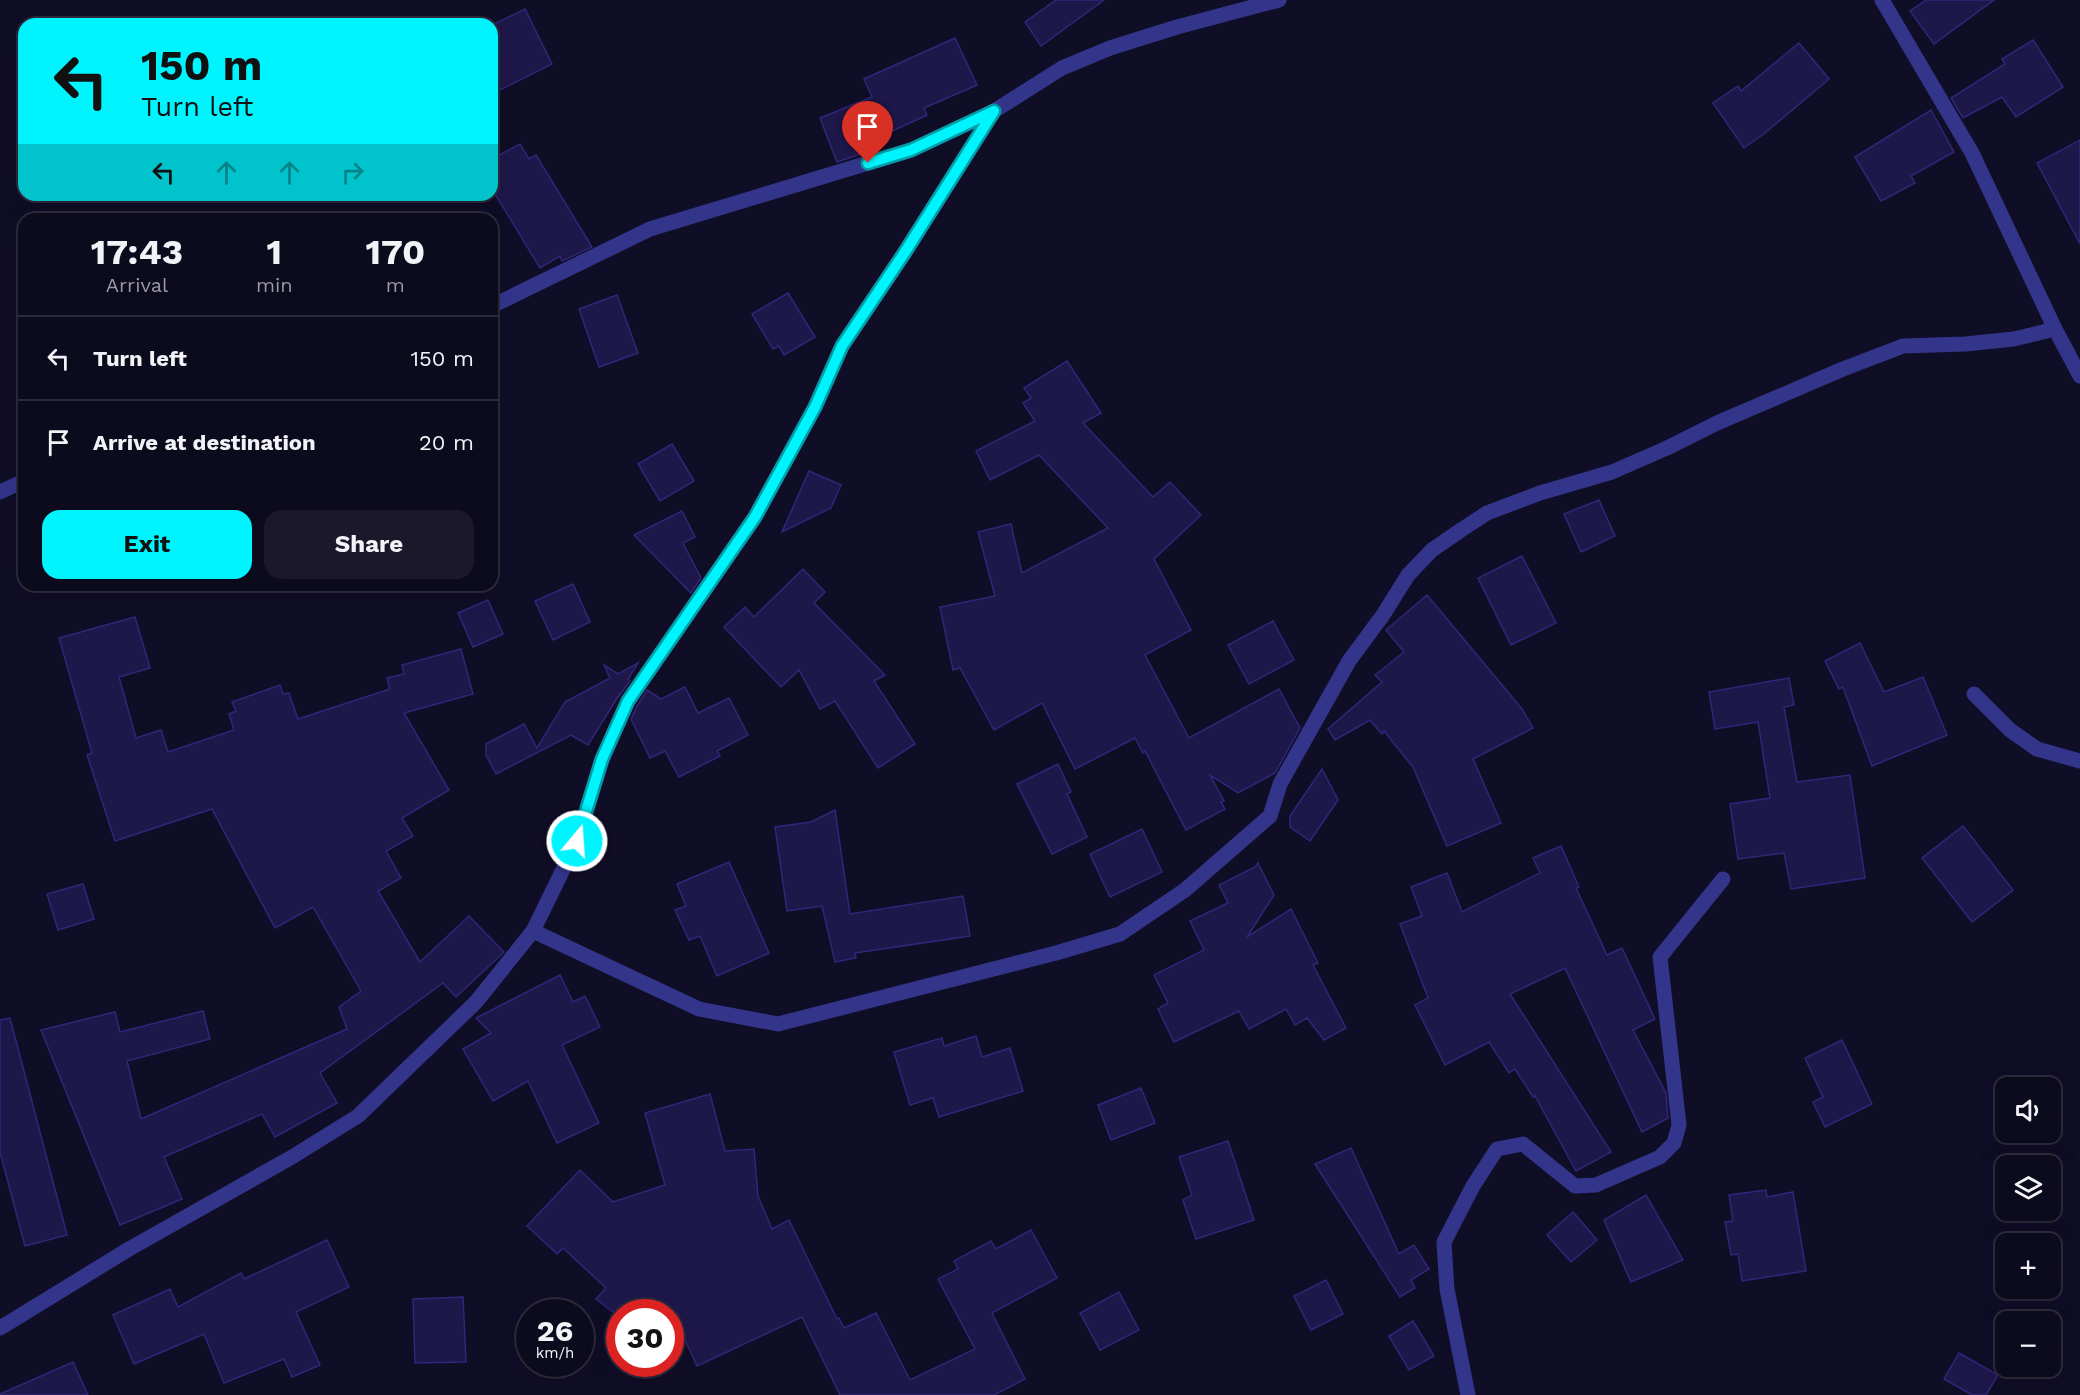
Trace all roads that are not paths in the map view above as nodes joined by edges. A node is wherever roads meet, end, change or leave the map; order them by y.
1 (1279, 0) edge
2 (1882, 0) edge
3 (994, 111) junction
4 (498, 303) edge
5 (2055, 329) junction
6 (2080, 376) edge
7 (18, 484) edge
8 (0, 492) edge
9 (1974, 694) dead end
10 (2080, 761) edge
11 (1723, 879) dead end
12 (533, 931) junction
13 (0, 1329) edge
14 (1468, 1395) edge

1 - 3 street
2 - 5 street
3 - 4 street
3 - 12 street
5 - 6 street
5 - 12 street
7 - 8 street
9 - 10 street
11 - 14 street
12 - 13 street

